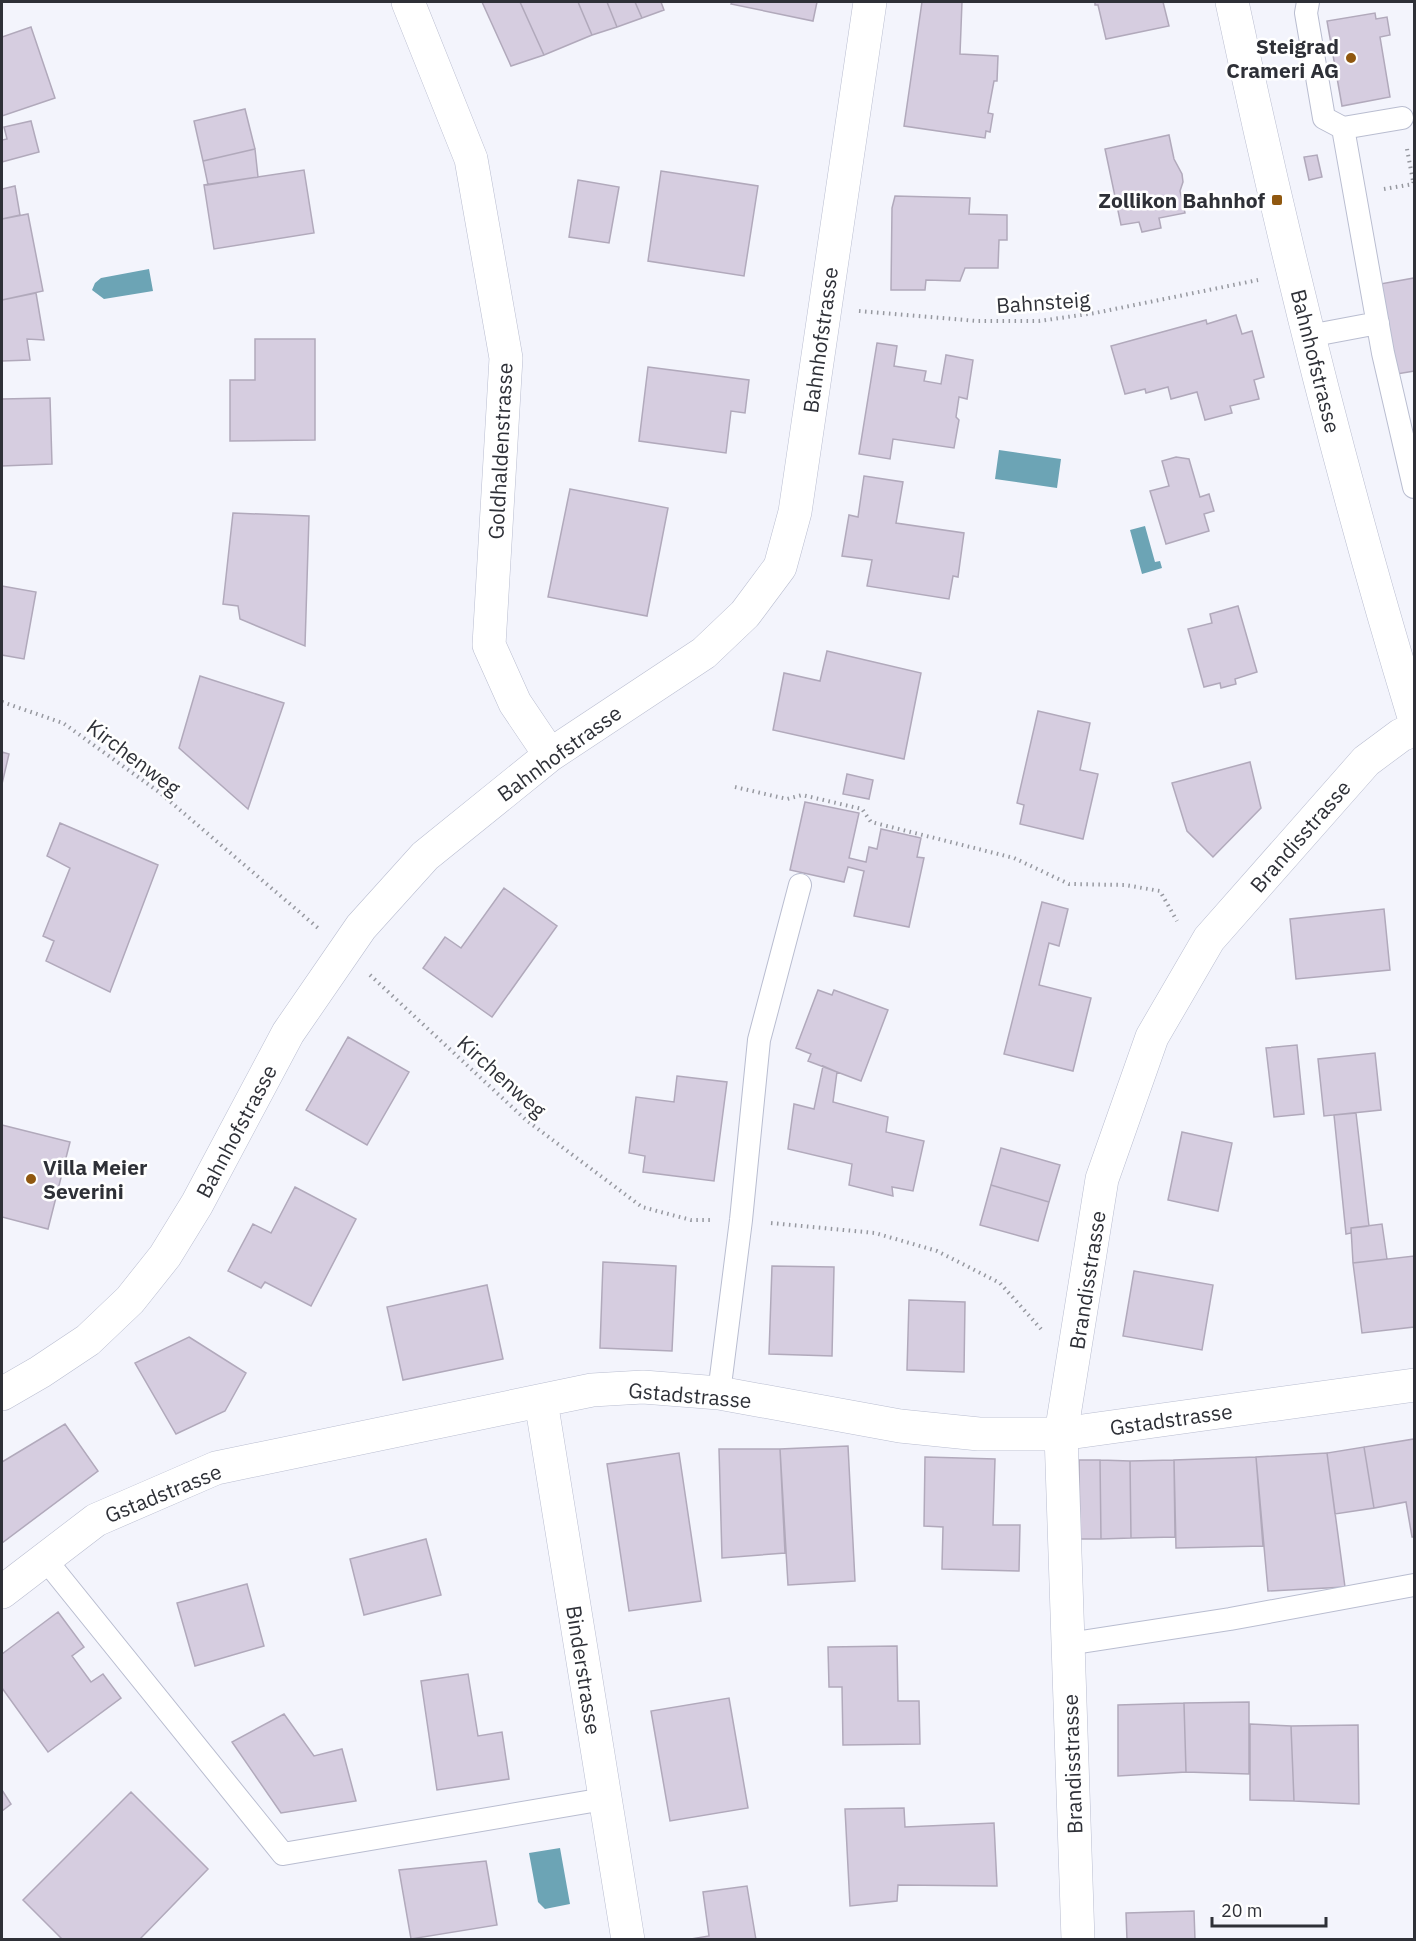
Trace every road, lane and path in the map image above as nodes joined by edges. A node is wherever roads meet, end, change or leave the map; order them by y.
1 (408, 2) edge
2 (870, 2) edge
3 (1233, 2) edge
4 (1307, 7) edge
5 (1402, 118) dead end
6 (1343, 128) junction
7 (1407, 147) dead end
8 (1414, 181) edge
9 (1382, 190) dead end
10 (1261, 280) dead end
11 (825, 308) junction
12 (1378, 323) junction
13 (1309, 336) junction
14 (1414, 487) edge
15 (2, 702) edge
16 (1414, 717) edge
17 (1414, 730) edge
18 (550, 755) junction
19 (735, 787) dead end
20 (800, 885) dead end
21 (1178, 922) dead end
22 (344, 951) junction
23 (741, 1220) junction
24 (1043, 1332) dead end
25 (1414, 1385) edge
26 (718, 1393) junction
27 (2, 1394) edge
28 (541, 1401) junction
29 (1061, 1434) junction
30 (45, 1558) junction
31 (1414, 1586) edge
32 (2, 1592) edge
33 (1068, 1644) junction
34 (604, 1799) junction
35 (628, 1940) edge
36 (1078, 1940) edge

1 - 18 street, Goldhaldenstrasse
2 - 11 street, Bahnhofstrasse
3 - 13 street, Bahnhofstrasse
4 - 6 lane
5 - 6 lane
6 - 12 lane
7 - 8 path
8 - 9 path
10 - 11 path, Bahnsteig
11 - 18 street, Bahnhofstrasse
12 - 13 lane
12 - 14 lane
13 - 16 street, Bahnhofstrasse
15 - 22 path, Kirchenweg
17 - 29 street, Brandisstrasse
18 - 22 street, Bahnhofstrasse
19 - 21 path
20 - 23 lane
22 - 23 path, Kirchenweg
22 - 27 street, Bahnhofstrasse
23 - 24 path, Kirchenweg
23 - 26 lane
25 - 29 street, Gstadstrasse
26 - 28 street, Gstadstrasse
26 - 29 street, Gstadstrasse
28 - 30 street, Gstadstrasse
28 - 34 street, Binderstrasse
29 - 33 street, Brandisstrasse
30 - 32 street, Gstadstrasse
30 - 34 lane
31 - 33 lane
33 - 36 street, Brandisstrasse
34 - 35 street, Binderstrasse

